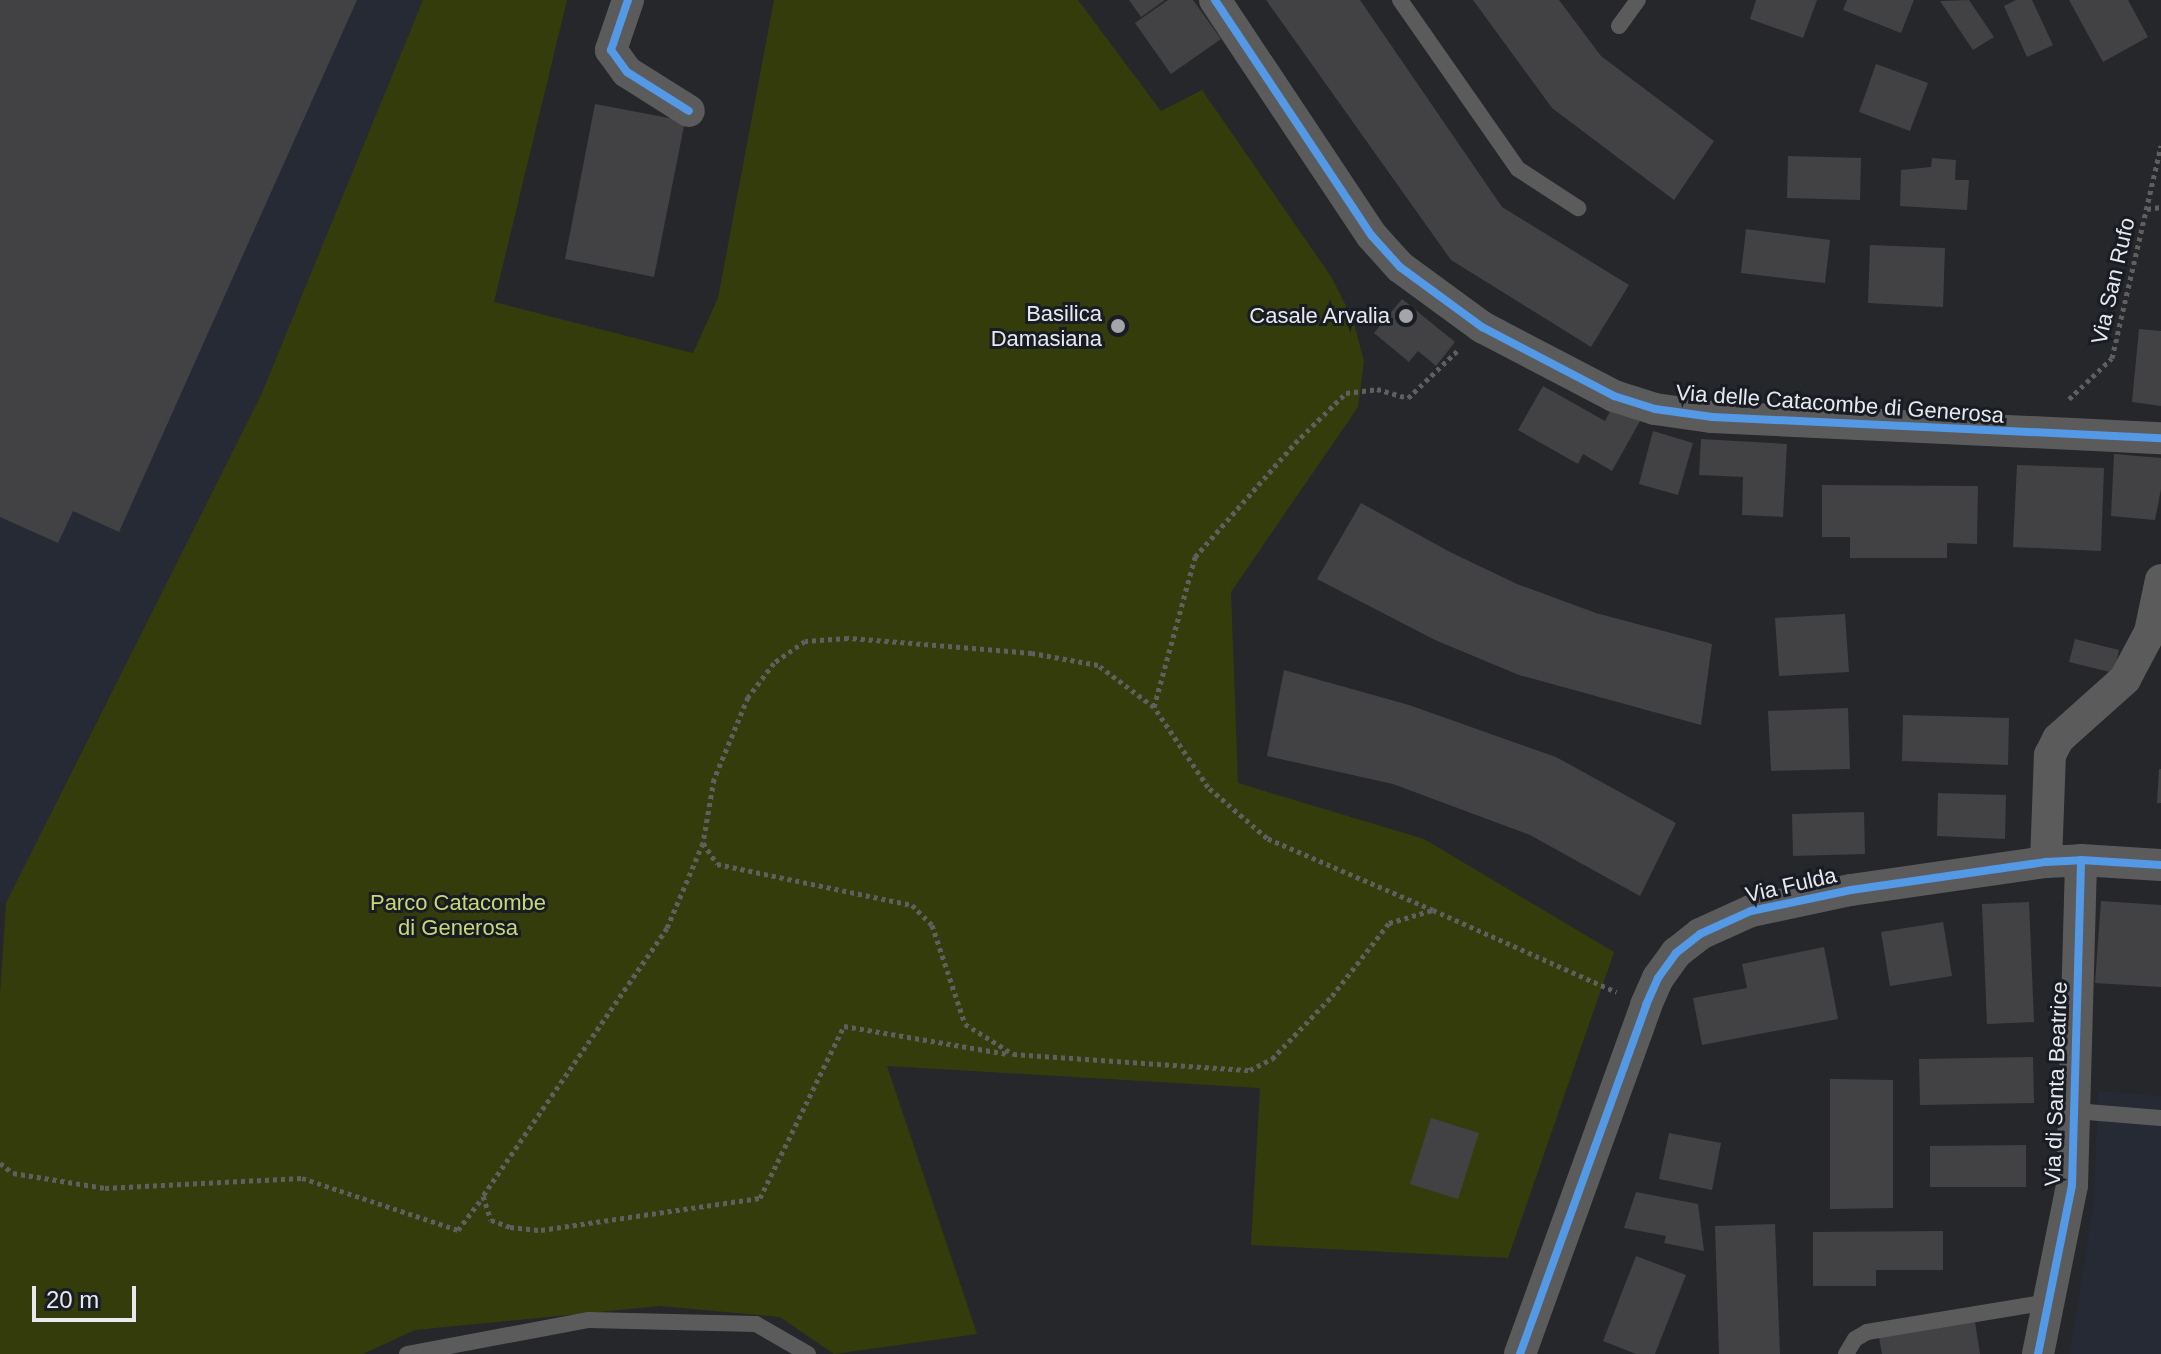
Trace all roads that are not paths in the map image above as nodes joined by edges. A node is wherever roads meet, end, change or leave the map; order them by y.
1 (628, 0) edge
2 (1215, 0) edge
3 (1400, 0) edge
4 (1638, 0) edge
5 (1619, 26) dead end
6 (689, 111) dead end
7 (1578, 208) dead end
8 (2161, 438) edge
9 (2161, 580) edge
10 (2081, 860) junction
11 (2046, 862) junction
12 (2161, 865) edge
13 (2075, 1111) junction
14 (2161, 1118) edge
15 (2049, 1302) junction
16 (407, 1354) edge
17 (808, 1354) edge
18 (1520, 1354) edge
19 (1846, 1354) edge
20 (2038, 1354) edge

1 - 6 street
2 - 8 street, Via delle Catacombe di Generosa
3 - 7 lane
4 - 5 lane
9 - 11 street
10 - 11 street, Via Fulda
10 - 12 street, Via Fulda
10 - 13 street, Via di Santa Beatrice
11 - 18 street, Via Fulda
13 - 14 lane
13 - 15 street, Via di Santa Beatrice
15 - 19 lane
15 - 20 street, Via di Santa Beatrice
16 - 17 lane

